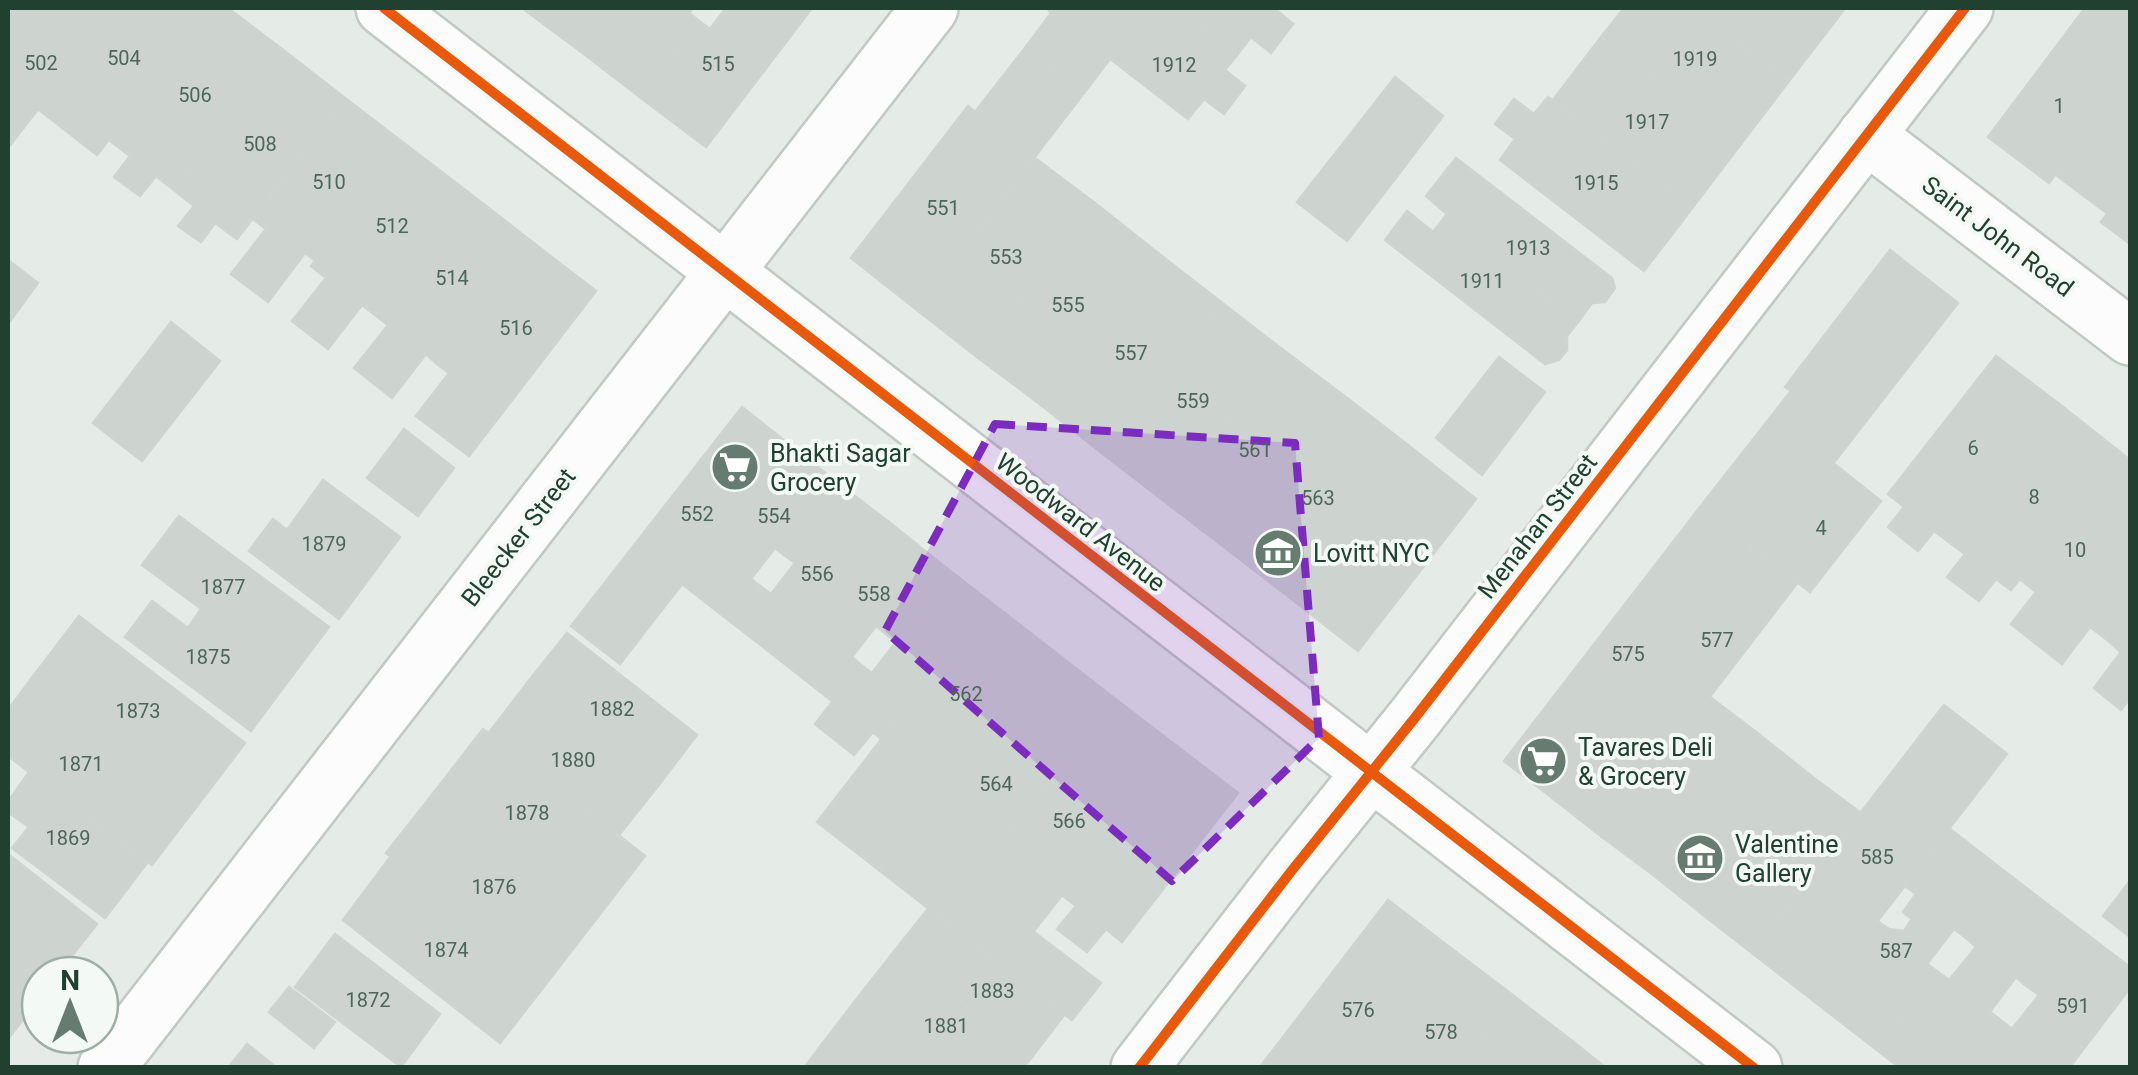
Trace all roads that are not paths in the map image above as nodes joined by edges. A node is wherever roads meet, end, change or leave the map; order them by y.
1 (384, 8) edge
2 (930, 8) edge
3 (1965, 8) edge
4 (1866, 134) junction
5 (724, 271) junction
6 (2130, 337) edge
7 (1372, 771) junction
8 (106, 1068) edge
9 (1140, 1068) edge
10 (1754, 1068) edge

1 - 5 street, Woodward Avenue
2 - 5 street, Bleecker Street
3 - 4 street, Menahan Street
4 - 6 street, Saint John Road
4 - 7 street, Menahan Street
5 - 7 street, Woodward Avenue
5 - 8 street, Bleecker Street
7 - 9 street, Menahan Street
7 - 10 street, Woodward Avenue

